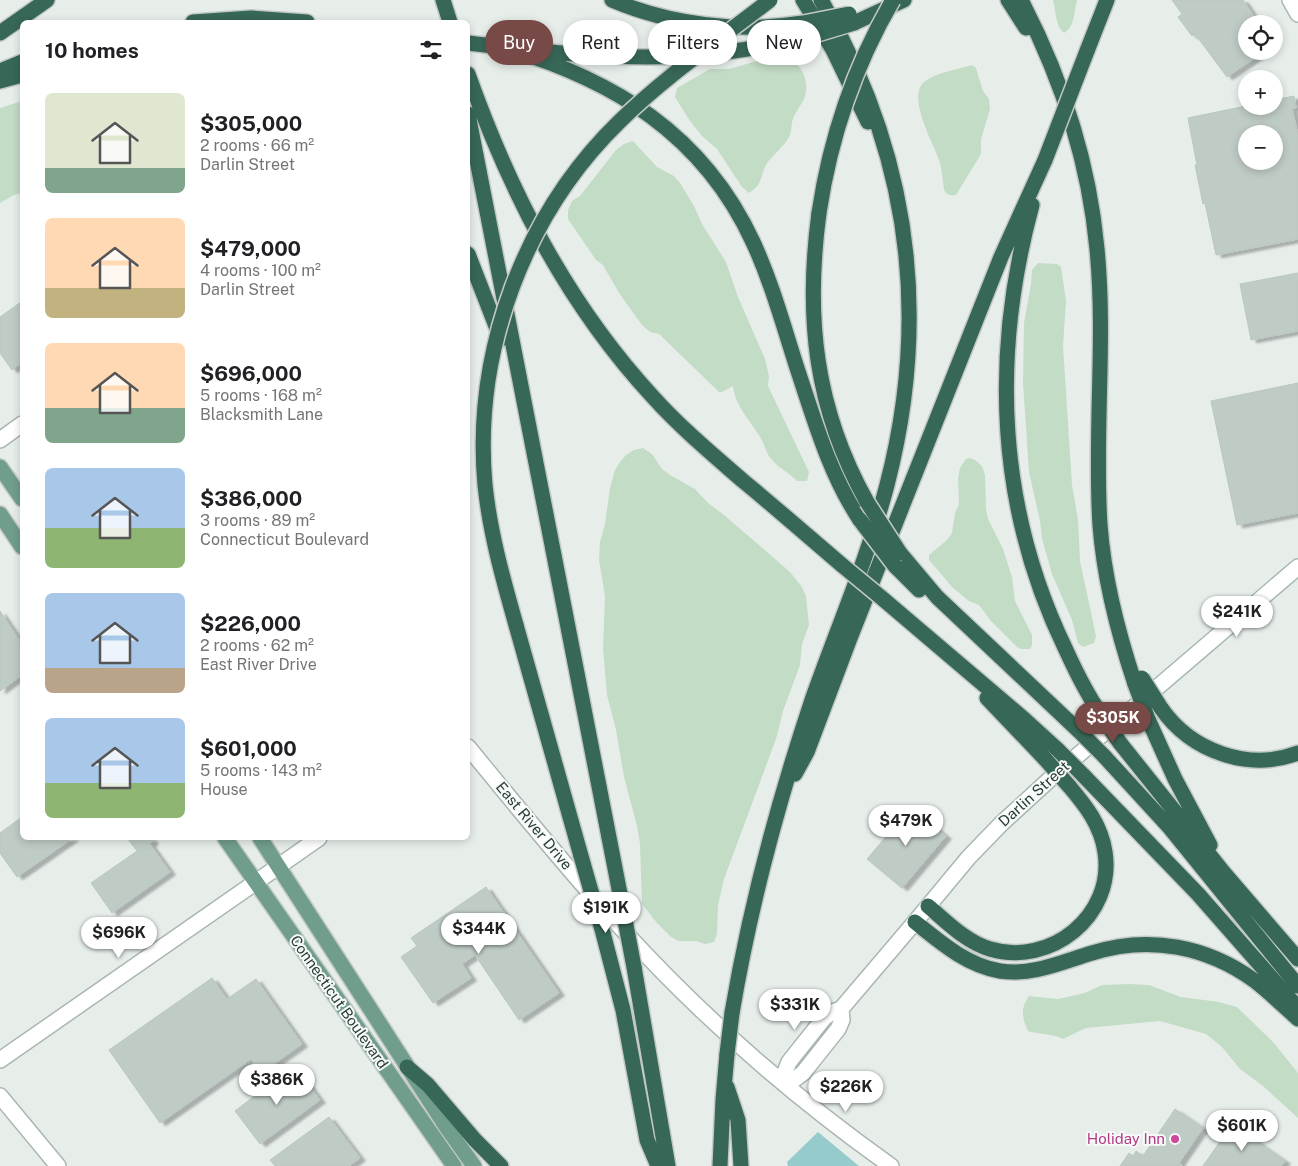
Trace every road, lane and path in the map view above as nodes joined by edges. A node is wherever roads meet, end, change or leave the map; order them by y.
1 (47, 0) edge
2 (443, 0) edge
3 (612, 0) edge
4 (770, 0) edge
5 (803, 0) edge
6 (821, 0) edge
7 (1008, 0) edge
8 (1022, 0) edge
9 (1107, 0) edge
10 (1290, 0) edge
11 (897, 2) edge
12 (1298, 14) edge
13 (852, 18) junction
14 (222, 20) edge
15 (279, 20) edge
16 (448, 20) edge
17 (0, 33) edge
18 (470, 42) edge
19 (485, 44) edge
20 (553, 51) edge
21 (20, 63) edge
22 (553, 65) edge
23 (0, 71) edge
24 (1054, 74) junction
25 (20, 76) edge
26 (470, 79) edge
27 (0, 81) edge
28 (470, 124) edge
29 (1045, 160) junction
30 (891, 170) junction
31 (470, 259) edge
32 (526, 407) junction
33 (20, 425) edge
34 (0, 440) edge
35 (0, 467) edge
36 (20, 496) edge
37 (0, 514) edge
38 (20, 544) edge
39 (897, 559) junction
40 (1298, 567) edge
41 (946, 652) junction
42 (1138, 681) junction
43 (470, 749) edge
44 (1298, 753) edge
45 (783, 792) junction
46 (226, 840) edge
47 (261, 840) edge
48 (316, 840) edge
49 (279, 866) junction
50 (1224, 873) junction
51 (256, 882) junction
52 (928, 906) junction
53 (915, 922) junction
54 (1298, 960) edge
55 (1298, 986) edge
56 (1298, 1008) edge
57 (1298, 1019) edge
58 (0, 1060) edge
59 (407, 1067) junction
60 (724, 1080) junction
61 (784, 1083) junction
62 (0, 1096) edge
63 (58, 1166) edge
64 (454, 1166) edge
65 (474, 1166) edge
66 (501, 1166) edge
67 (658, 1166) edge
68 (668, 1166) edge
69 (720, 1166) edge
70 (741, 1166) edge
71 (891, 1166) edge

1 - 17 highway
2 - 16 highway
3 - 13 highway, bridge
4 - 67 highway, bridge
5 - 30 highway
6 - 30 highway
7 - 24 highway
8 - 24 highway
9 - 29 highway, bridge
10 - 12 street
11 - 13 highway
11 - 39 highway, bridge
13 - 20 highway, bridge
14 - 15 highway
18 - 19 highway
21 - 23 highway
22 - 39 highway, bridge
24 - 42 highway
25 - 27 highway
26 - 41 highway, bridge
28 - 32 highway
29 - 45 highway
29 - 50 highway, bridge
30 - 45 highway
31 - 32 highway
32 - 68 highway, bridge
33 - 34 street
35 - 36 main road
37 - 38 main road
39 - 55 highway, bridge
40 - 52 street, Darlin Street
41 - 52 highway, bridge
41 - 56 highway, bridge
42 - 44 highway, bridge
42 - 50 highway, bridge
43 - 61 street, East River Drive
45 - 60 highway, bridge
46 - 51 main road, Connecticut Boulevard
47 - 49 main road, Connecticut Boulevard
48 - 49 street
49 - 51 street
49 - 59 main road, Connecticut Boulevard
50 - 54 highway
51 - 58 street
51 - 64 main road, Connecticut Boulevard
52 - 53 street, Darlin Street
53 - 57 highway
53 - 61 street, Darlin Street
59 - 65 main road, Connecticut Boulevard
59 - 66 highway
60 - 69 highway
60 - 70 highway
61 - 71 street, East River Drive
62 - 63 street

